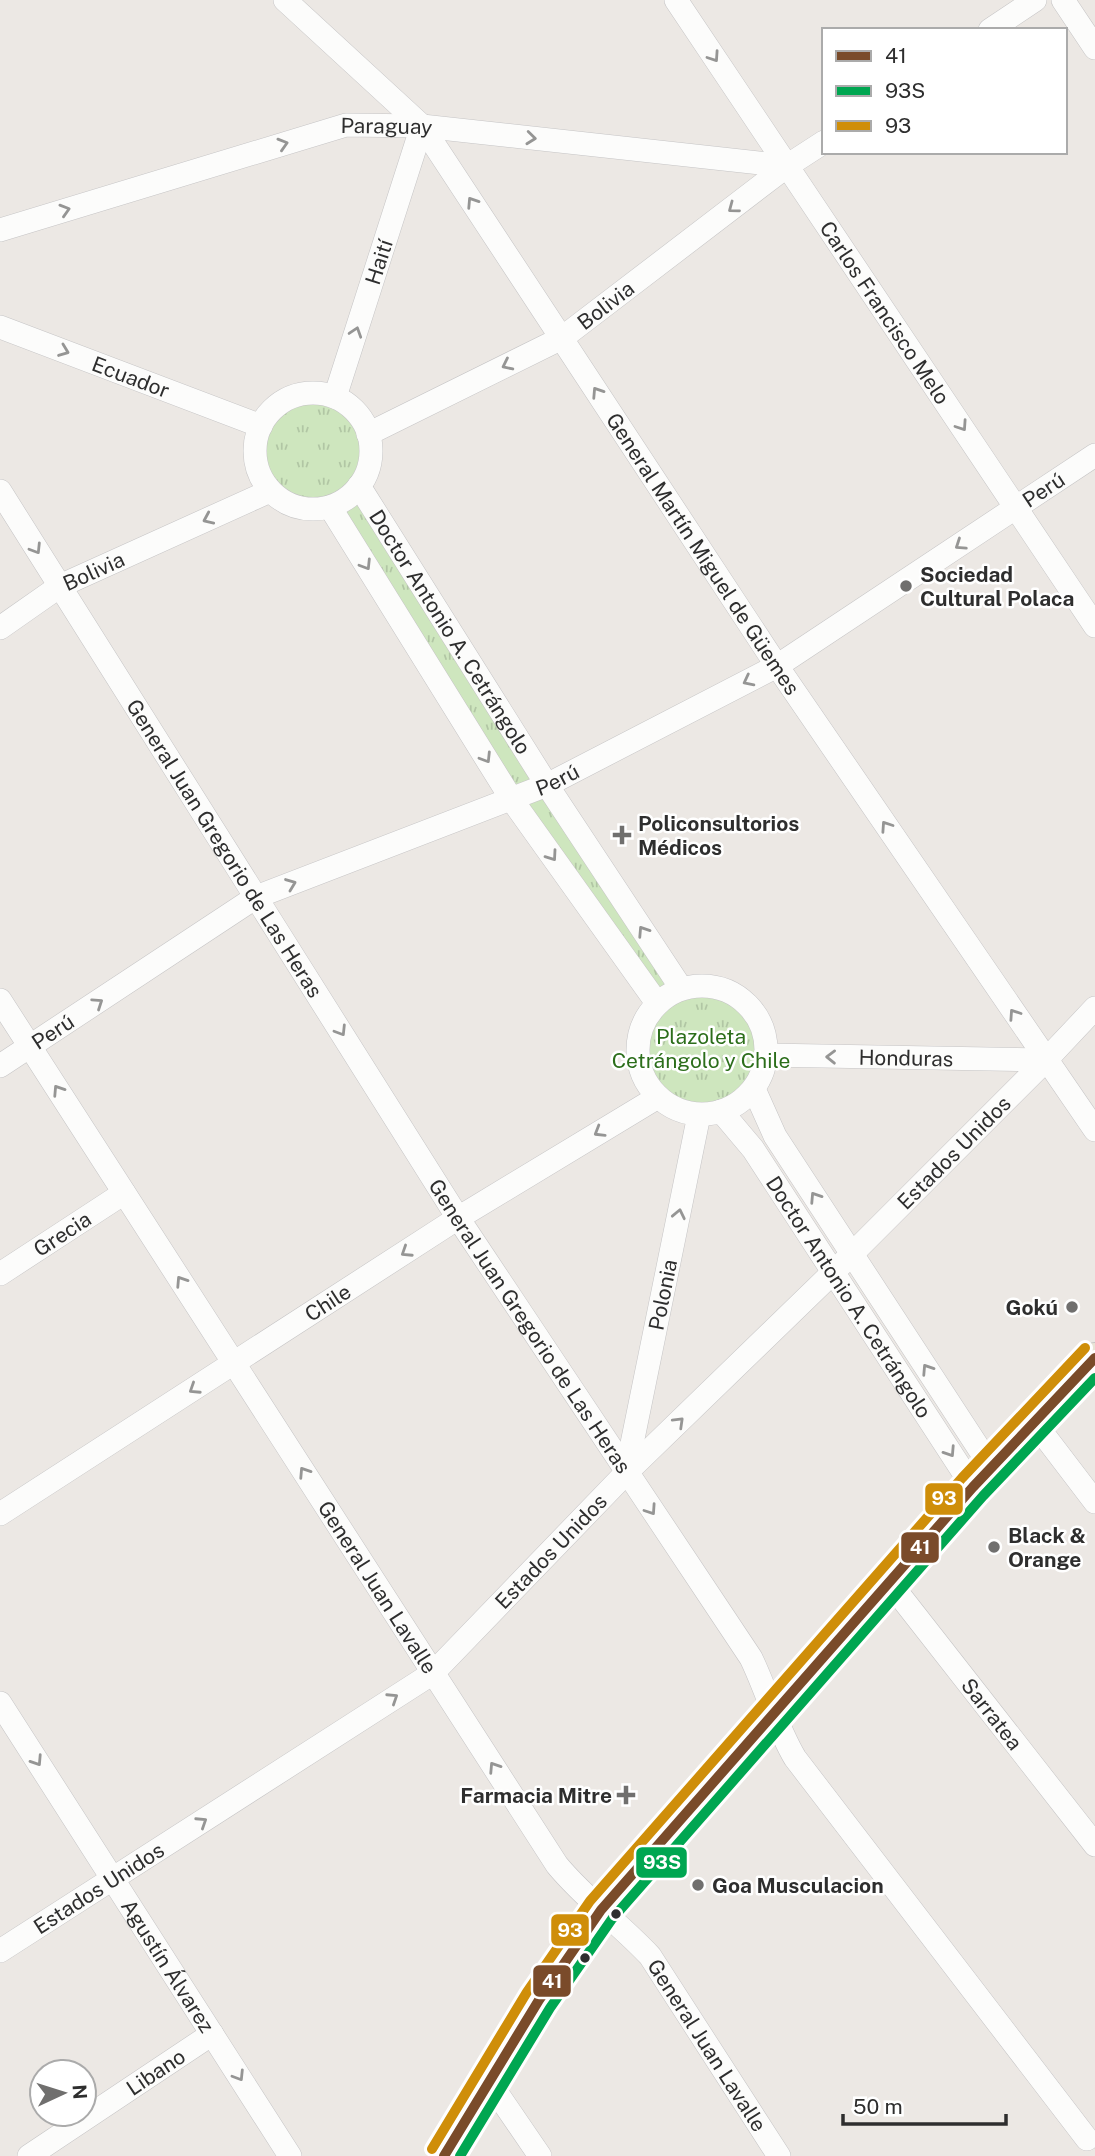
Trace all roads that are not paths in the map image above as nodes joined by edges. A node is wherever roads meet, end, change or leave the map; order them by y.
1 (285, 0) edge
2 (677, 0) edge
3 (1035, 0) edge
4 (1063, 0) edge
5 (993, 28) edge
6 (1095, 48) edge
7 (422, 126) junction
8 (822, 143) edge
9 (787, 166) junction
10 (0, 230) edge
11 (0, 327) edge
12 (562, 338) junction
13 (335, 397) junction
14 (261, 426) junction
15 (368, 434) junction
16 (1095, 455) edge
17 (359, 486) junction
18 (0, 491) edge
19 (270, 491) junction
20 (330, 507) junction
21 (1016, 508) junction
22 (60, 586) junction
23 (1095, 626) edge
24 (0, 628) edge
25 (777, 666) junction
26 (547, 785) junction
27 (512, 800) junction
28 (256, 897) junction
29 (681, 988) junction
30 (0, 1000) edge
31 (657, 1003) junction
32 (1095, 1008) edge
33 (31, 1048) junction
34 (766, 1055) junction
35 (1046, 1060) junction
36 (0, 1066) edge
37 (754, 1089) junction
38 (658, 1097) junction
39 (710, 1113) junction
40 (1095, 1130) edge
41 (124, 1192) junction
42 (458, 1218) junction
43 (852, 1254) junction
44 (832, 1271) junction
45 (0, 1274) edge
46 (1095, 1358) edge
47 (234, 1363) junction
48 (1034, 1422) junction
49 (626, 1473) junction
50 (982, 1477) junction
51 (1095, 1502) edge
52 (0, 1514) edge
53 (890, 1583) junction
54 (433, 1672) junction
55 (0, 1703) edge
56 (774, 1714) junction
57 (1095, 1845) edge
58 (112, 1879) junction
59 (601, 1910) junction
60 (0, 1951) edge
61 (212, 2034) junction
62 (488, 2080) junction
63 (1087, 2139) dead end
64 (29, 2156) edge
65 (290, 2156) edge
66 (444, 2156) edge
67 (540, 2156) edge
68 (779, 2156) edge

1 - 7 street, General Martín Miguel de Güemes
2 -> 9 street, Carlos Francisco Melo
3 - 5 street
4 - 6 street
7 -> 9 street, Paraguay
10 -> 7 street, Paraguay
12 -> 7 street, General Martín Miguel de Güemes
13 -> 7 street, Haití
8 - 9 street, Bolivia
9 -> 12 street, Bolivia
9 -> 21 street, Carlos Francisco Melo
11 -> 14 street, Ecuador
12 -> 15 street, Bolivia
25 -> 12 street, General Martín Miguel de Güemes
13 - 14 street
13 - 15 street
14 - 19 street
15 - 17 street
16 - 21 street, Perú
17 - 20 street
17 - 26 street, Doctor Antonio A. Cetrángolo
18 -> 22 street, General Juan Gregorio de Las Heras
19 - 20 street
19 -> 22 street, Bolivia
20 -> 27 street, Doctor Antonio A. Cetrángolo
21 - 23 street, Carlos Francisco Melo
21 -> 25 street, Perú
22 - 24 street, Bolivia
22 - 28 street, General Juan Gregorio de Las Heras
25 -> 26 street, Perú
35 -> 25 street, General Martín Miguel de Güemes
26 - 27 street, Perú
29 -> 26 street, Doctor Antonio A. Cetrángolo
28 -> 27 street, Perú
27 -> 31 street, Doctor Antonio A. Cetrángolo
33 -> 28 street, Perú
28 -> 42 street, General Juan Gregorio de Las Heras
29 - 31 street
29 - 34 street
30 - 33 street, General Juan Lavalle
31 - 38 street
32 - 35 street, Estados Unidos
33 - 36 street, Perú
41 -> 33 street, General Juan Lavalle
35 -> 34 street, Honduras
34 - 37 street
35 - 40 street, General Martín Miguel de Güemes
35 - 43 street, Estados Unidos
37 - 39 street
43 -> 37 street, Doctor Antonio A. Cetrángolo
38 - 39 street
38 -> 42 street, Chile
39 - 44 street, Doctor Antonio A. Cetrángolo
49 -> 39 street, Polonia
41 - 45 street, Grecia
47 -> 41 street, General Juan Lavalle
42 -> 47 street, Chile
42 - 49 street, General Juan Gregorio de Las Heras
43 - 44 street, Estados Unidos
50 -> 43 street, Doctor Antonio A. Cetrángolo
49 -> 44 street, Estados Unidos
44 -> 50 street, Doctor Antonio A. Cetrángolo
46 - 48 main road
47 -> 52 street, Chile
54 -> 47 street, General Juan Lavalle
48 - 50 main road
48 - 51 street
49 - 54 street, Estados Unidos
49 -> 56 street, General Juan Gregorio de Las Heras
50 - 53 main road
53 - 56 main road
53 - 57 street, Sarratea
58 -> 54 street, Estados Unidos
59 -> 54 street, General Juan Lavalle
55 -> 58 street, Agustín Álvarez
56 - 59 main road
56 - 63 street, General Juan Gregorio de Las Heras
58 - 60 street, Estados Unidos
58 - 61 street, Agustín Álvarez
59 - 62 main road
59 - 68 street, General Juan Lavalle
61 - 64 street, Libano
61 -> 65 street, Agustín Álvarez
62 - 66 main road
62 - 67 street

